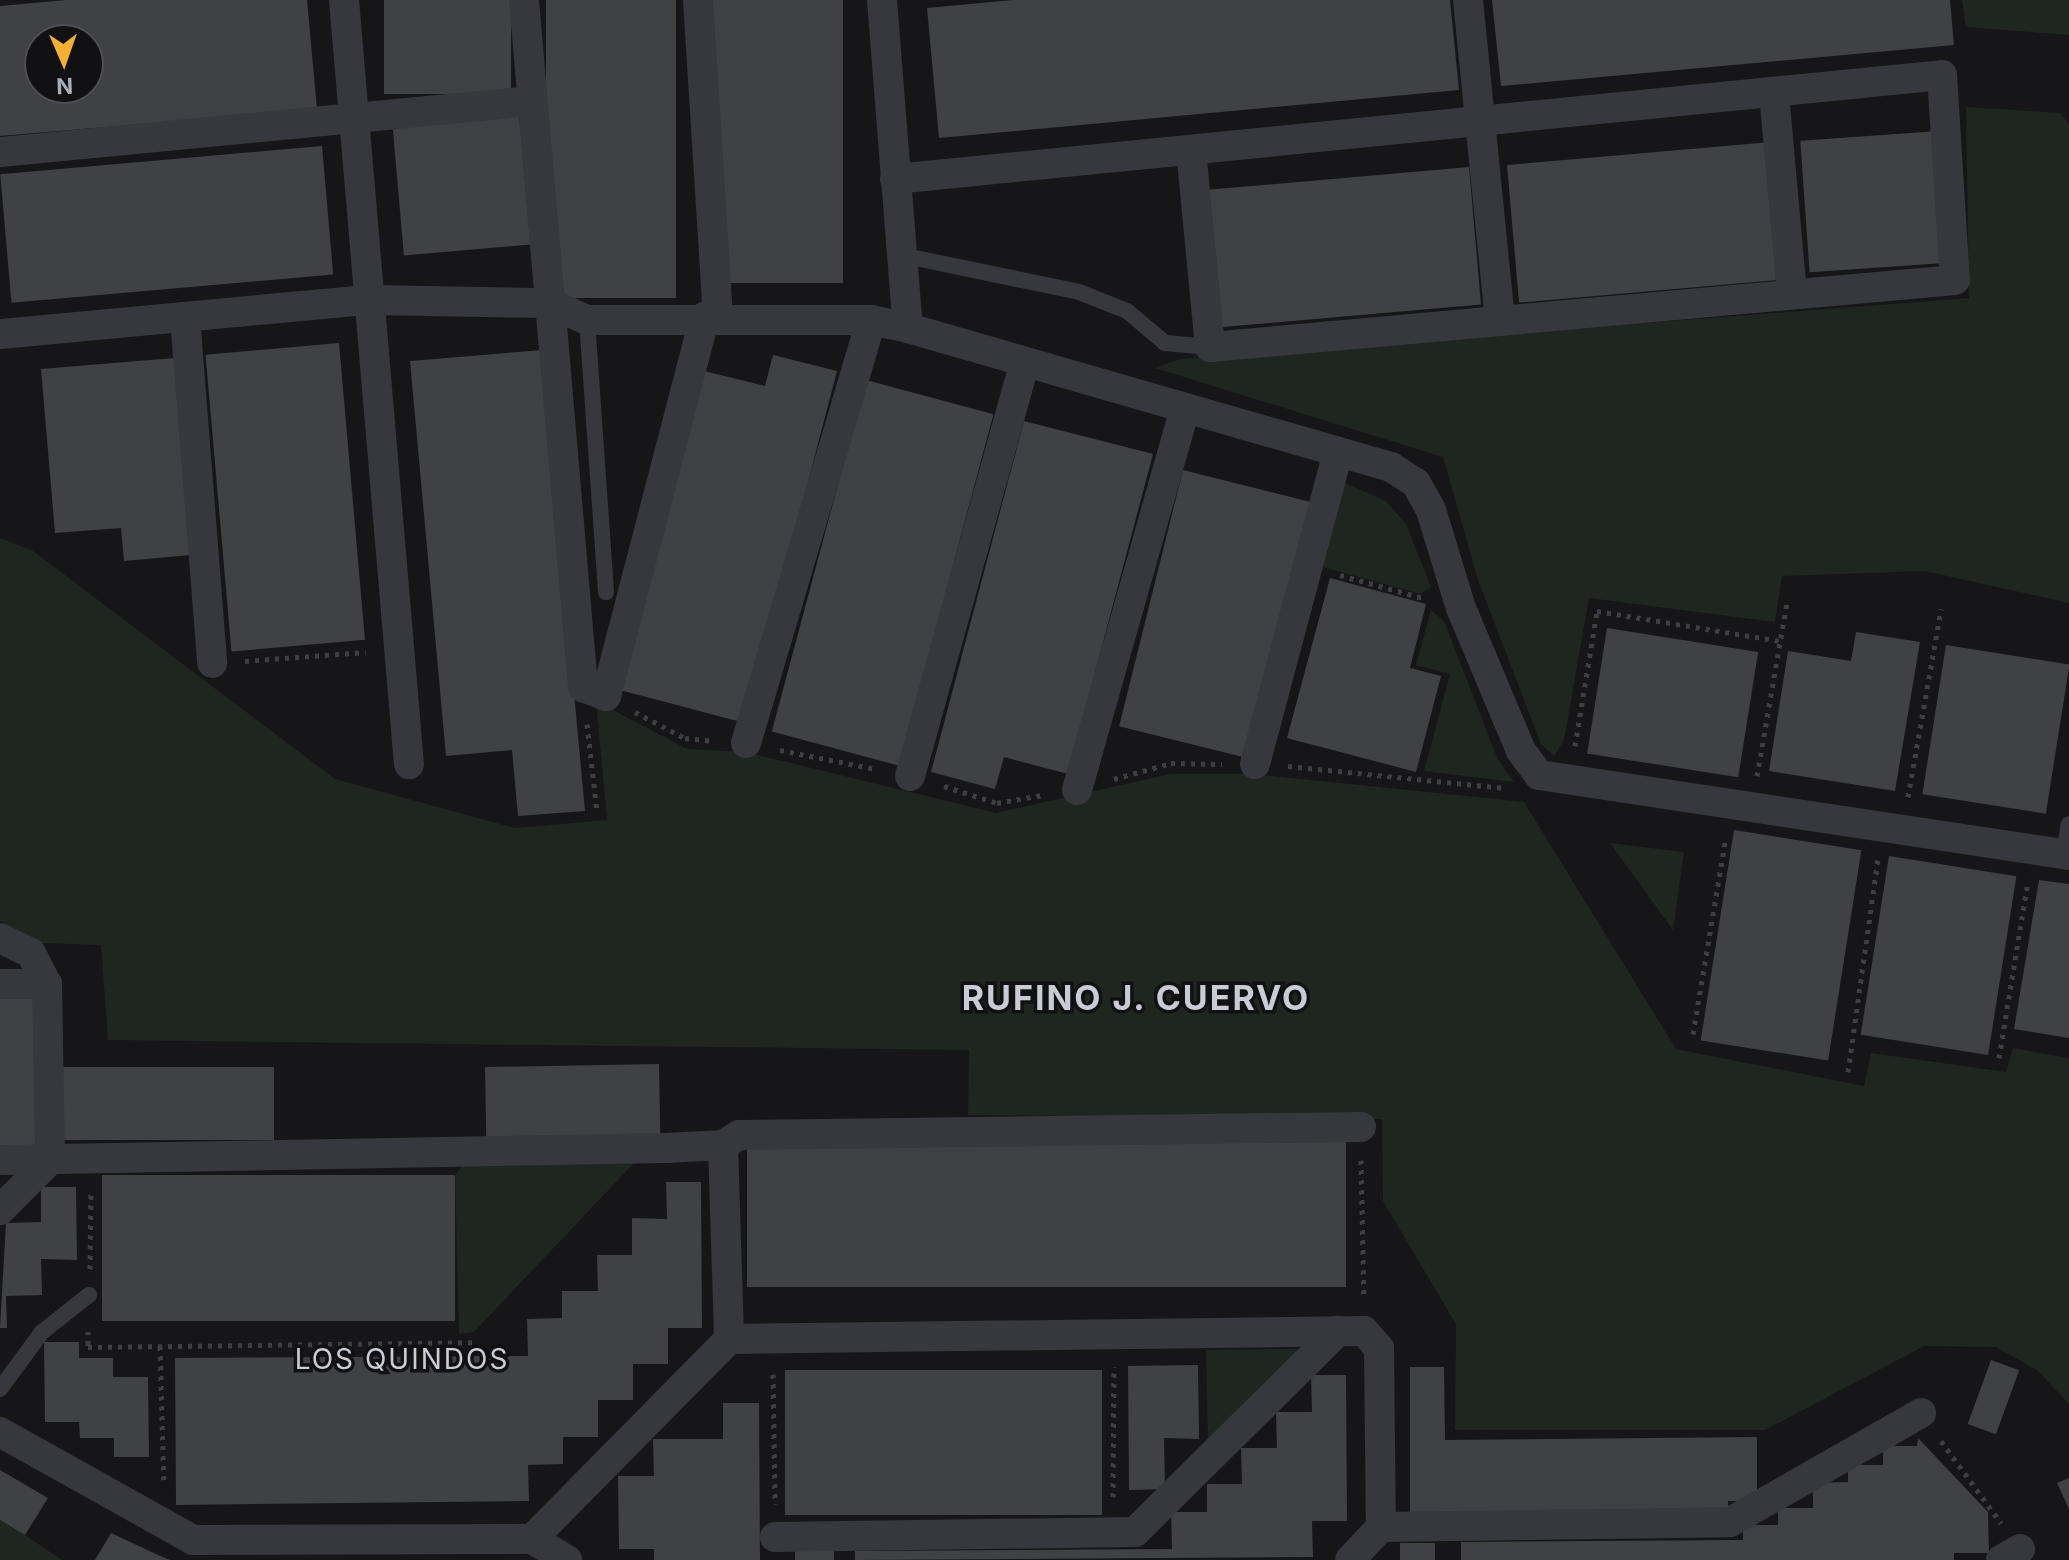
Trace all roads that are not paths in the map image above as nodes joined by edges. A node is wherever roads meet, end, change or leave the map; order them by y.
1 (344, 0) edge
2 (524, 0) edge
3 (698, 0) edge
4 (882, 0) edge
5 (1468, 0) edge
6 (1774, 93) junction
7 (532, 101) junction
8 (354, 117) junction
9 (1481, 124) junction
10 (1191, 151) junction
11 (0, 152) edge
12 (895, 179) junction
13 (901, 255) junction
14 (1792, 294) junction
15 (370, 300) junction
16 (549, 303) junction
17 (185, 317) junction
18 (711, 317) junction
19 (1500, 319) junction
20 (587, 320) junction
21 (871, 320) junction
22 (908, 328) junction
23 (0, 334) edge
24 (1210, 347) junction
25 (1024, 364) junction
26 (1184, 411) junction
27 (1338, 453) junction
28 (606, 592) dead end
29 (212, 663) road end
30 (746, 743) dead end
31 (409, 764) dead end
32 (1255, 764) dead end
33 (910, 776) dead end
34 (1077, 790) dead end
35 (2069, 824) edge
36 (2066, 854) edge
37 (0, 938) edge
38 (0, 984) edge
39 (47, 984) junction
40 (1361, 1127) road end
41 (723, 1145) junction
42 (0, 1160) edge
43 (50, 1160) junction
44 (0, 1210) edge
45 (89, 1295) road end
46 (1351, 1331) junction
47 (729, 1339) junction
48 (0, 1389) edge
49 (1921, 1413) road end
50 (0, 1432) edge
51 (1381, 1527) junction
52 (775, 1537) road end
53 (532, 1539) junction
54 (567, 1560) edge
55 (1350, 1560) edge

1 - 8 street
2 - 7 street
3 - 18 street
4 - 12 street
5 - 9 street
6 - 9 street
6 - 14 street
6 - 14 street
7 - 8 street
7 - 16 street
8 - 11 street
8 - 15 street
9 - 10 street
9 - 19 street
10 - 12 street
10 - 24 street
12 - 13 street
13 - 22 street
13 - 24 lane
14 - 19 street
15 - 16 street
15 - 17 street
15 - 31 street
16 - 18 street
16 - 20 street
17 - 23 street
17 - 29 street
18 - 20 street
18 - 21 street
19 - 24 street
20 - 28 lane
21 - 22 street
21 - 30 street
22 - 25 street
25 - 26 street
25 - 33 street
26 - 27 street
26 - 34 street
27 - 32 street
27 - 36 street
35 - 36 lane
37 - 39 street
38 - 39 street
39 - 43 street
40 - 41 street
41 - 43 street
41 - 47 street
42 - 43 street
43 - 44 street
45 - 48 lane
46 - 47 street
46 - 51 street
46 - 52 street
47 - 53 street
49 - 51 street
50 - 53 street
51 - 55 street
53 - 54 street

